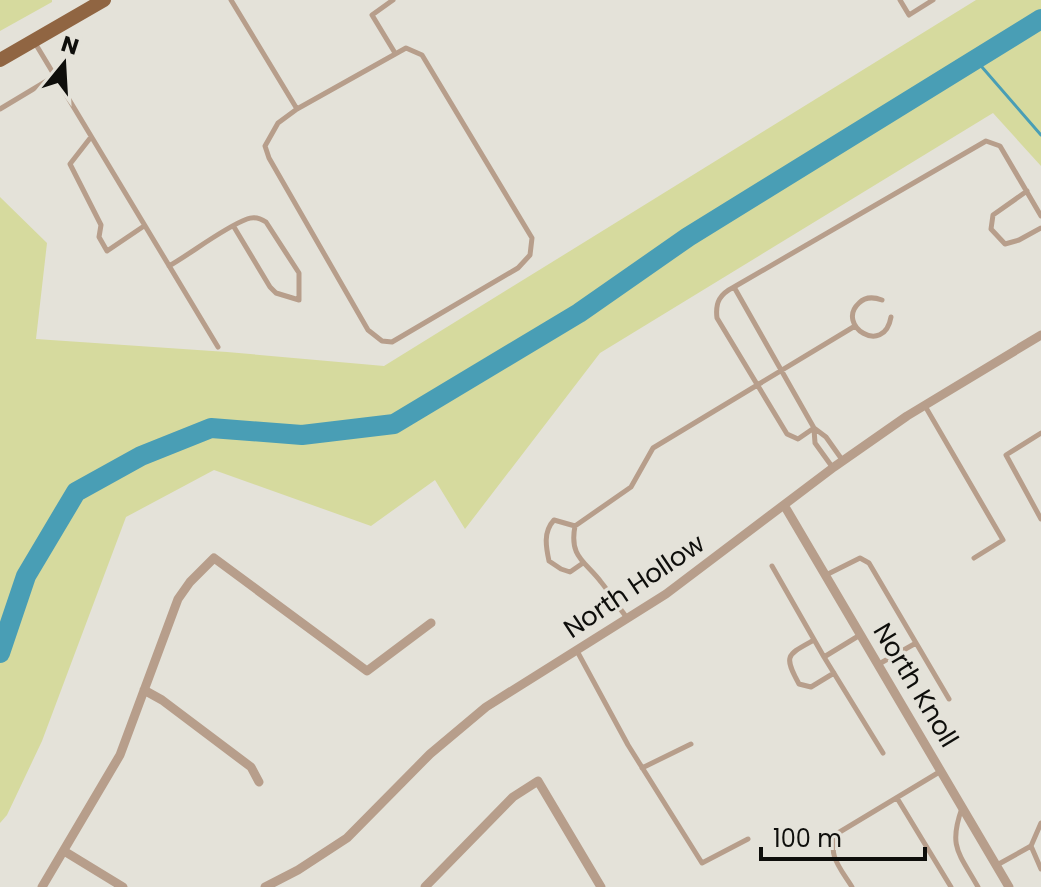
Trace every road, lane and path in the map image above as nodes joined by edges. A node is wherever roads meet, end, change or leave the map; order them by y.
1 (104, 0) edge
2 (231, 0) edge
3 (393, 0) edge
4 (900, 0) edge
5 (933, 0) edge
6 (33, 41) junction
7 (395, 53) junction
8 (0, 60) edge
9 (55, 76) junction
10 (0, 109) edge
11 (297, 109) junction
12 (91, 137) junction
13 (1027, 191) junction
14 (1041, 216) edge
15 (144, 226) junction
16 (234, 227) junction
17 (1041, 228) edge
18 (169, 266) junction
19 (734, 287) junction
20 (882, 300) dead end
21 (891, 317) dead end
22 (855, 326) junction
23 (1041, 335) edge
24 (218, 347) dead end
25 (781, 368) junction
26 (757, 383) junction
27 (925, 405) junction
28 (814, 428) junction
29 (1041, 433) edge
30 (843, 461) junction
31 (833, 468) junction
32 (784, 505) junction
33 (1041, 519) edge
34 (575, 526) junction
35 (974, 558) dead end
36 (583, 563) junction
37 (772, 566) dead end
38 (826, 575) junction
39 (629, 620) junction
40 (431, 623) dead end
41 (861, 634) junction
42 (814, 640) junction
43 (916, 643) junction
44 (577, 651) junction
45 (824, 657) junction
46 (878, 665) junction
47 (834, 673) junction
48 (144, 690) junction
49 (949, 699) dead end
50 (691, 744) dead end
51 (883, 753) dead end
52 (642, 768) junction
53 (941, 771) junction
54 (259, 782) dead end
55 (897, 798) junction
56 (962, 807) junction
57 (1041, 823) edge
58 (748, 839) dead end
59 (1031, 846) junction
60 (64, 851) junction
61 (996, 865) junction
62 (1041, 869) edge
63 (430, 885) edge
64 (269, 886) edge
65 (42, 887) edge
66 (123, 887) edge
67 (601, 887) edge
68 (852, 887) edge
69 (951, 887) edge
70 (978, 887) edge
71 (1009, 887) edge

1 - 6 main road
2 - 11 lane
3 - 7 lane
4 - 5 lane
6 - 8 main road
6 - 9 lane
7 - 11 lane
7 - 11 lane
9 - 10 lane
9 - 12 lane
12 - 15 lane
12 - 15 lane
13 - 14 lane
13 - 17 lane
13 - 19 lane
15 - 18 lane
16 - 16 lane
16 - 18 lane
18 - 24 lane
19 - 25 lane
19 - 26 lane
20 - 22 lane
21 - 22 lane
22 - 25 lane
23 - 27 street, North Hollow
25 - 26 lane
25 - 28 lane
26 - 28 lane
26 - 34 lane
27 - 30 street, North Hollow
27 - 35 lane
28 - 30 lane
28 - 31 lane
29 - 33 lane
30 - 31 street, North Hollow
31 - 32 street, North Hollow
32 - 38 street, North Knoll
32 - 39 street, North Hollow
34 - 36 lane
34 - 36 lane
36 - 39 lane
37 - 42 lane
38 - 41 street, North Knoll
38 - 43 lane
39 - 44 street, North Hollow
40 - 48 street
41 - 45 lane
41 - 46 street, North Knoll
42 - 45 lane
42 - 47 lane
43 - 46 lane
43 - 49 lane
44 - 52 lane
44 - 64 street, North Hollow
45 - 47 lane
46 - 53 street, North Knoll
47 - 51 lane
48 - 54 street
48 - 60 street
50 - 52 lane
52 - 58 lane
53 - 55 lane
53 - 56 street, North Knoll
55 - 68 lane
55 - 69 lane
56 - 61 street, North Knoll
56 - 70 lane
57 - 59 lane
59 - 61 lane
59 - 62 lane
60 - 65 street
60 - 66 street
61 - 71 street, North Knoll
63 - 67 street

